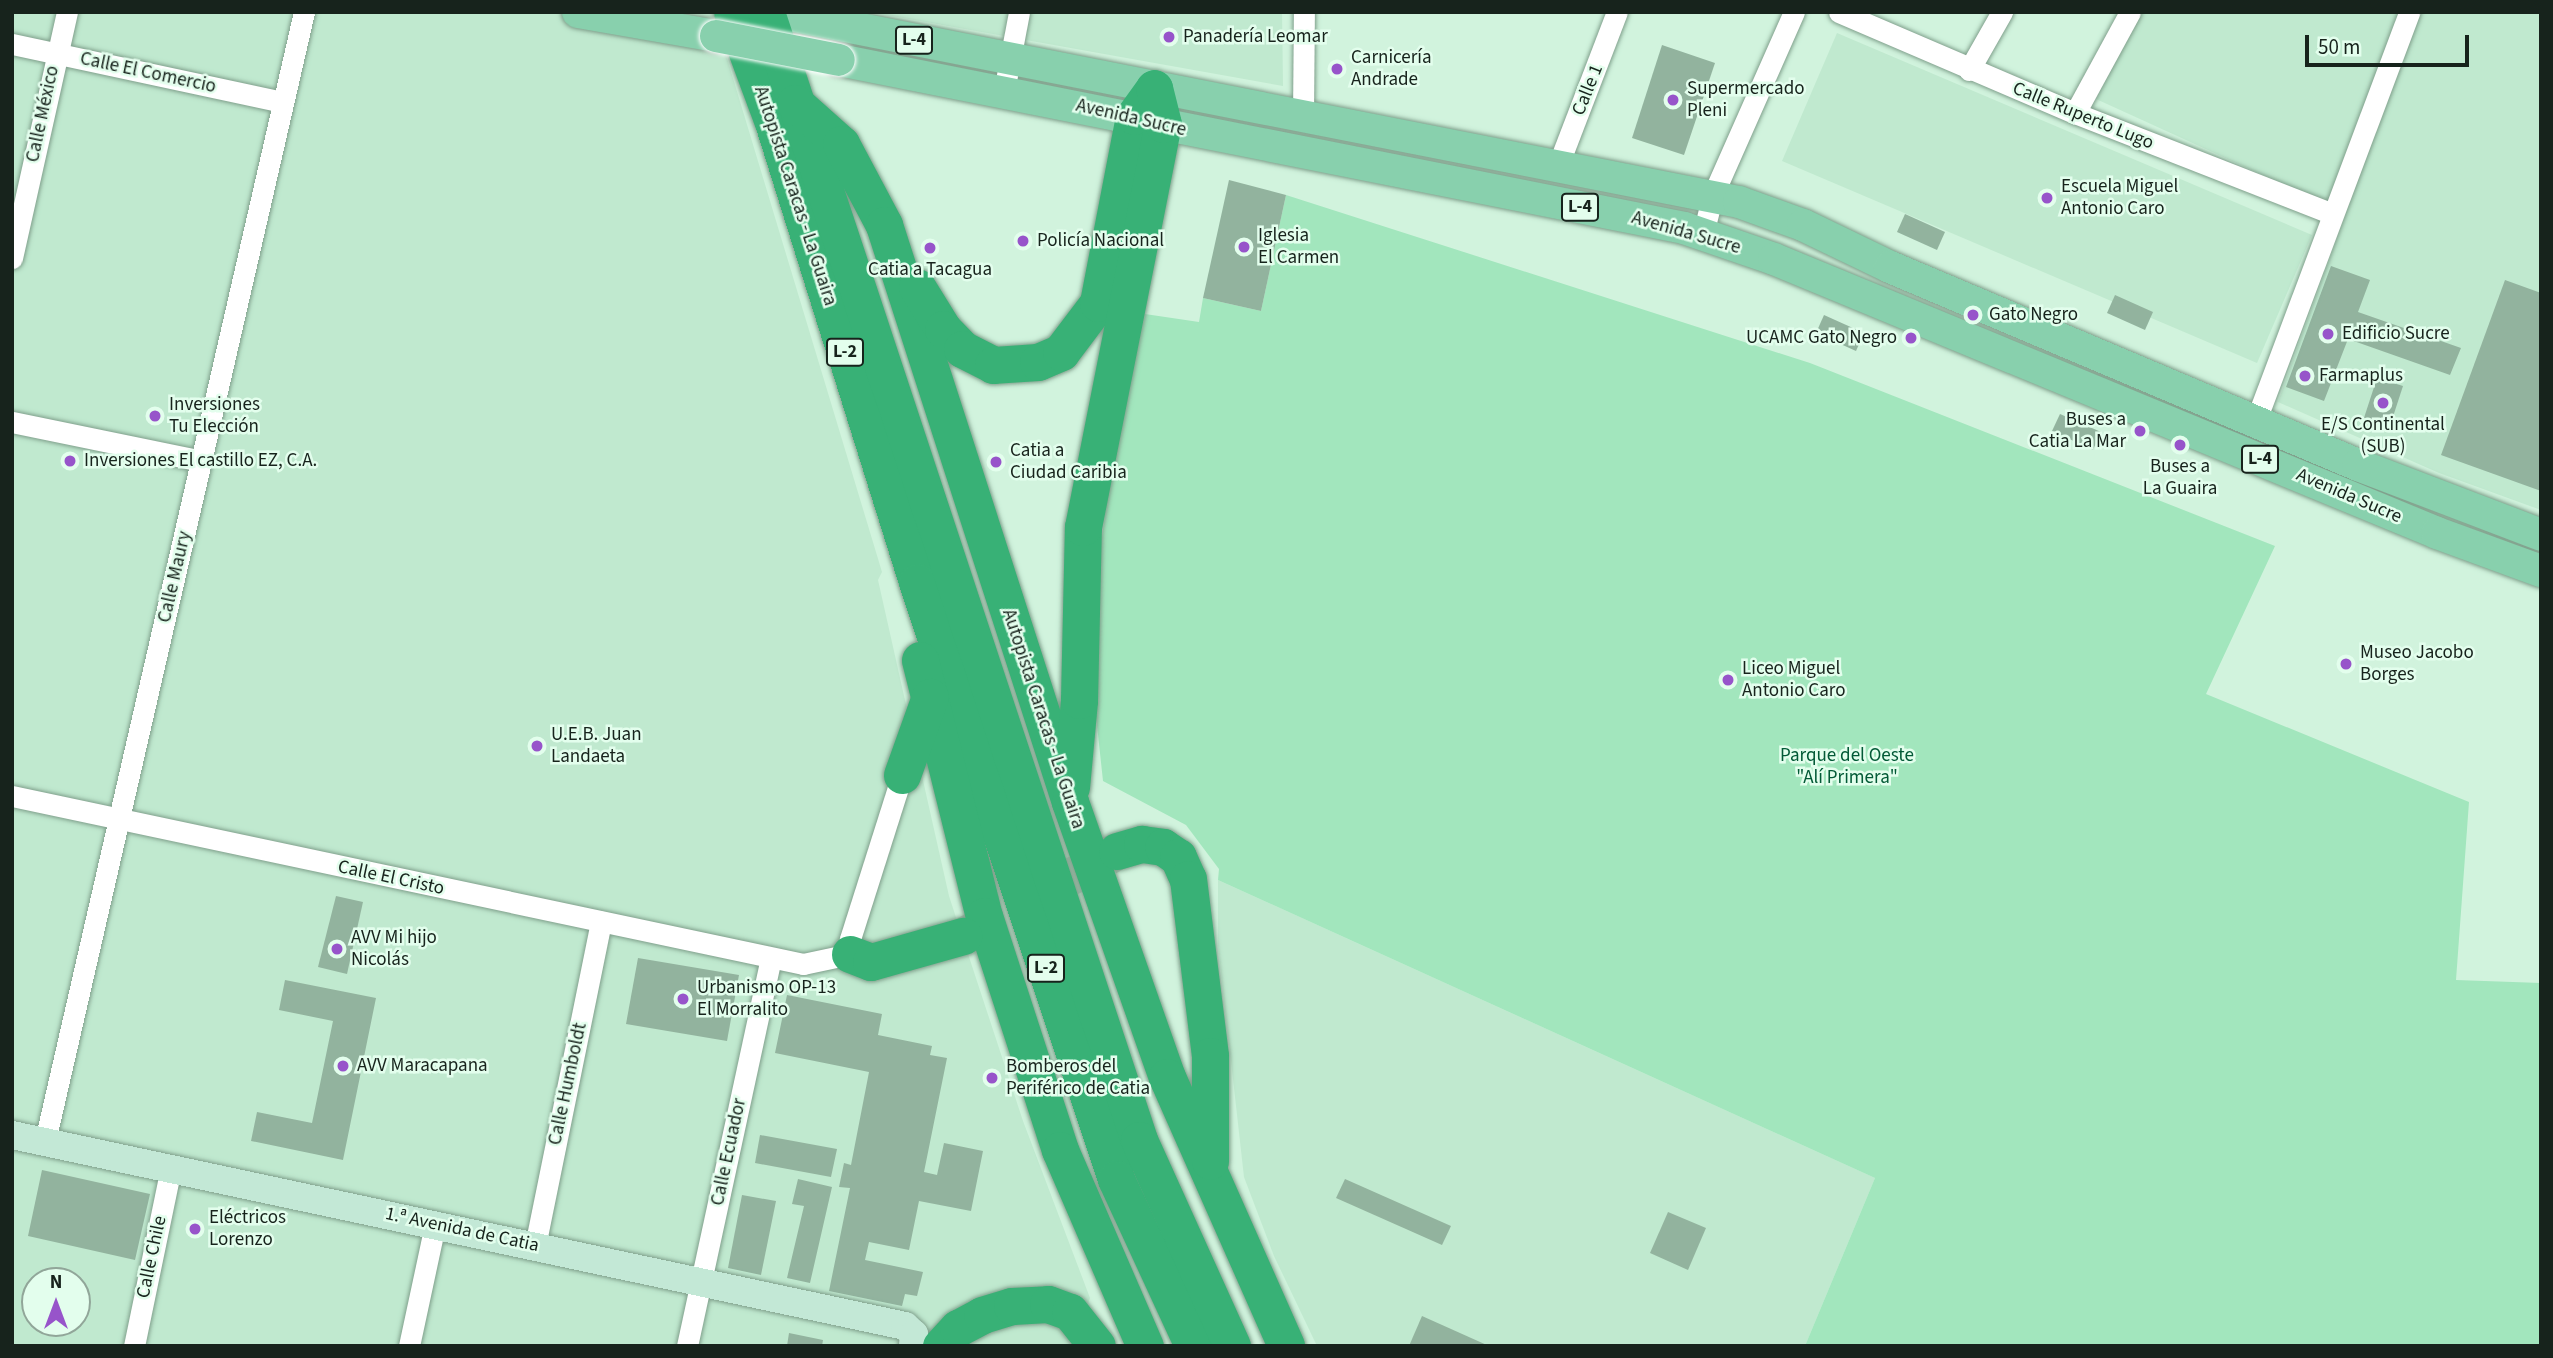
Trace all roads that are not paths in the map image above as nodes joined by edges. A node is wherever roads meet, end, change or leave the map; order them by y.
1 (67, 12) edge
2 (304, 12) edge
3 (578, 12) edge
4 (1019, 12) edge
5 (1304, 12) edge
6 (1617, 12) edge
7 (1794, 12) edge
8 (1839, 12) edge
9 (2002, 12) edge
10 (2130, 12) edge
11 (2409, 12) edge
12 (795, 15) edge
13 (1858, 17) edge
14 (724, 24) edge
15 (12, 44) edge
16 (56, 54) junction
17 (1011, 58) junction
18 (1969, 70) junction
19 (1004, 91) junction
20 (283, 103) junction
21 (1151, 109) junction
22 (783, 112) junction
23 (2075, 113) junction
24 (1303, 117) junction
25 (1557, 168) junction
26 (1713, 197) junction
27 (2330, 212) junction
28 (884, 225) junction
29 (1703, 234) junction
30 (12, 258) edge
31 (2256, 420) junction
32 (12, 422) edge
33 (202, 461) junction
34 (2541, 535) edge
35 (2541, 571) edge
36 (918, 582) junction
37 (930, 696) junction
38 (999, 720) junction
39 (902, 775) junction
40 (946, 777) junction
41 (12, 796) edge
42 (1075, 815) junction
43 (119, 819) junction
44 (1117, 851) tunnel mouth
45 (601, 922) junction
46 (963, 936) tunnel mouth
47 (850, 954) junction
48 (771, 958) junction
49 (12, 1135) edge
50 (45, 1142) junction
51 (171, 1168) junction
52 (1210, 1176) junction
53 (435, 1225) junction
54 (535, 1246) junction
55 (701, 1282) junction
56 (921, 1340) edge
57 (134, 1346) edge
58 (409, 1346) edge
59 (687, 1346) edge
60 (1097, 1346) edge
61 (1145, 1346) edge
62 (1193, 1346) edge
63 (1232, 1346) edge
64 (1286, 1346) edge

1 - 16 street, Calle México
2 - 20 street, Calle Maury
3 - 14 main road, Avenida Sucre / L-4
4 - 17 street
5 - 24 street
6 - 25 street, Calle 1
7 - 26 street
8 - 13 street, Calle Ruperto Lugo
9 - 18 street
10 - 23 street
11 - 27 street
12 - 17 main road, Avenida Sucre / L-4
12 - 22 highway, Autopista Caracas - La Guaira / L-2
13 - 18 street, Calle Ruperto Lugo
14 - 19 main road, Avenida Sucre / L-4, bridge
14 - 22 highway, Autopista Caracas - La Guaira / L-2
15 - 16 street, Calle El Comercio
16 - 20 street, Calle El Comercio
16 - 30 street, Calle México
17 - 19 street
17 - 21 main road, Avenida Sucre / L-4
18 - 23 street, Calle Ruperto Lugo
19 - 21 main road, Avenida Sucre / L-4
20 - 33 street, Calle Maury
21 - 24 main road, Avenida Sucre / L-4
21 - 28 highway
21 - 29 main road, Avenida Sucre / L-4
21 - 42 highway
22 - 28 highway, Autopista Caracas - La Guaira / L-2
22 - 36 highway, Autopista Caracas - La Guaira / L-2
22 - 38 highway, Autopista Caracas - La Guaira / L-2
23 - 27 street, Calle Ruperto Lugo
24 - 25 main road, Avenida Sucre / L-4
25 - 26 main road, Avenida Sucre / L-4
26 - 29 street
26 - 31 main road, Avenida Sucre / L-4
27 - 31 street
28 - 42 highway, Autopista Caracas - La Guaira / L-2
29 - 35 main road, Avenida Sucre / L-4
31 - 34 main road, Avenida Sucre / L-4
32 - 33 street
33 - 43 street, Calle Maury
36 - 37 highway, Autopista Caracas - La Guaira / L-2
36 - 62 highway, Autopista Caracas - La Guaira / L-2
37 - 39 highway
37 - 40 highway, Autopista Caracas - La Guaira / L-2
38 - 42 highway, L-2
38 - 63 highway, Autopista Caracas - La Guaira / L-2
39 - 40 highway
39 - 47 street
40 - 61 highway, Autopista Caracas - La Guaira / L-2
41 - 43 street, Calle El Cristo
42 - 52 highway, Autopista Caracas - La Guaira / L-2
43 - 45 street, Calle El Cristo
43 - 50 street, Calle Maury
44 - 52 highway
45 - 48 street, Calle El Cristo
45 - 54 street, Calle Humboldt
46 - 47 highway
47 - 48 street, Calle El Cristo
48 - 55 street, Calle Ecuador
49 - 50 street, 1.ª Avenida de Catia
50 - 51 street, 1.ª Avenida de Catia
51 - 53 street, 1.ª Avenida de Catia
51 - 57 street, Calle Chile
52 - 64 highway, Autopista Caracas - La Guaira / L-2
53 - 54 street, 1.ª Avenida de Catia
53 - 58 street
54 - 55 street, 1.ª Avenida de Catia
55 - 56 street, 1.ª Avenida de Catia
55 - 59 street, Calle Ecuador
56 - 60 highway

